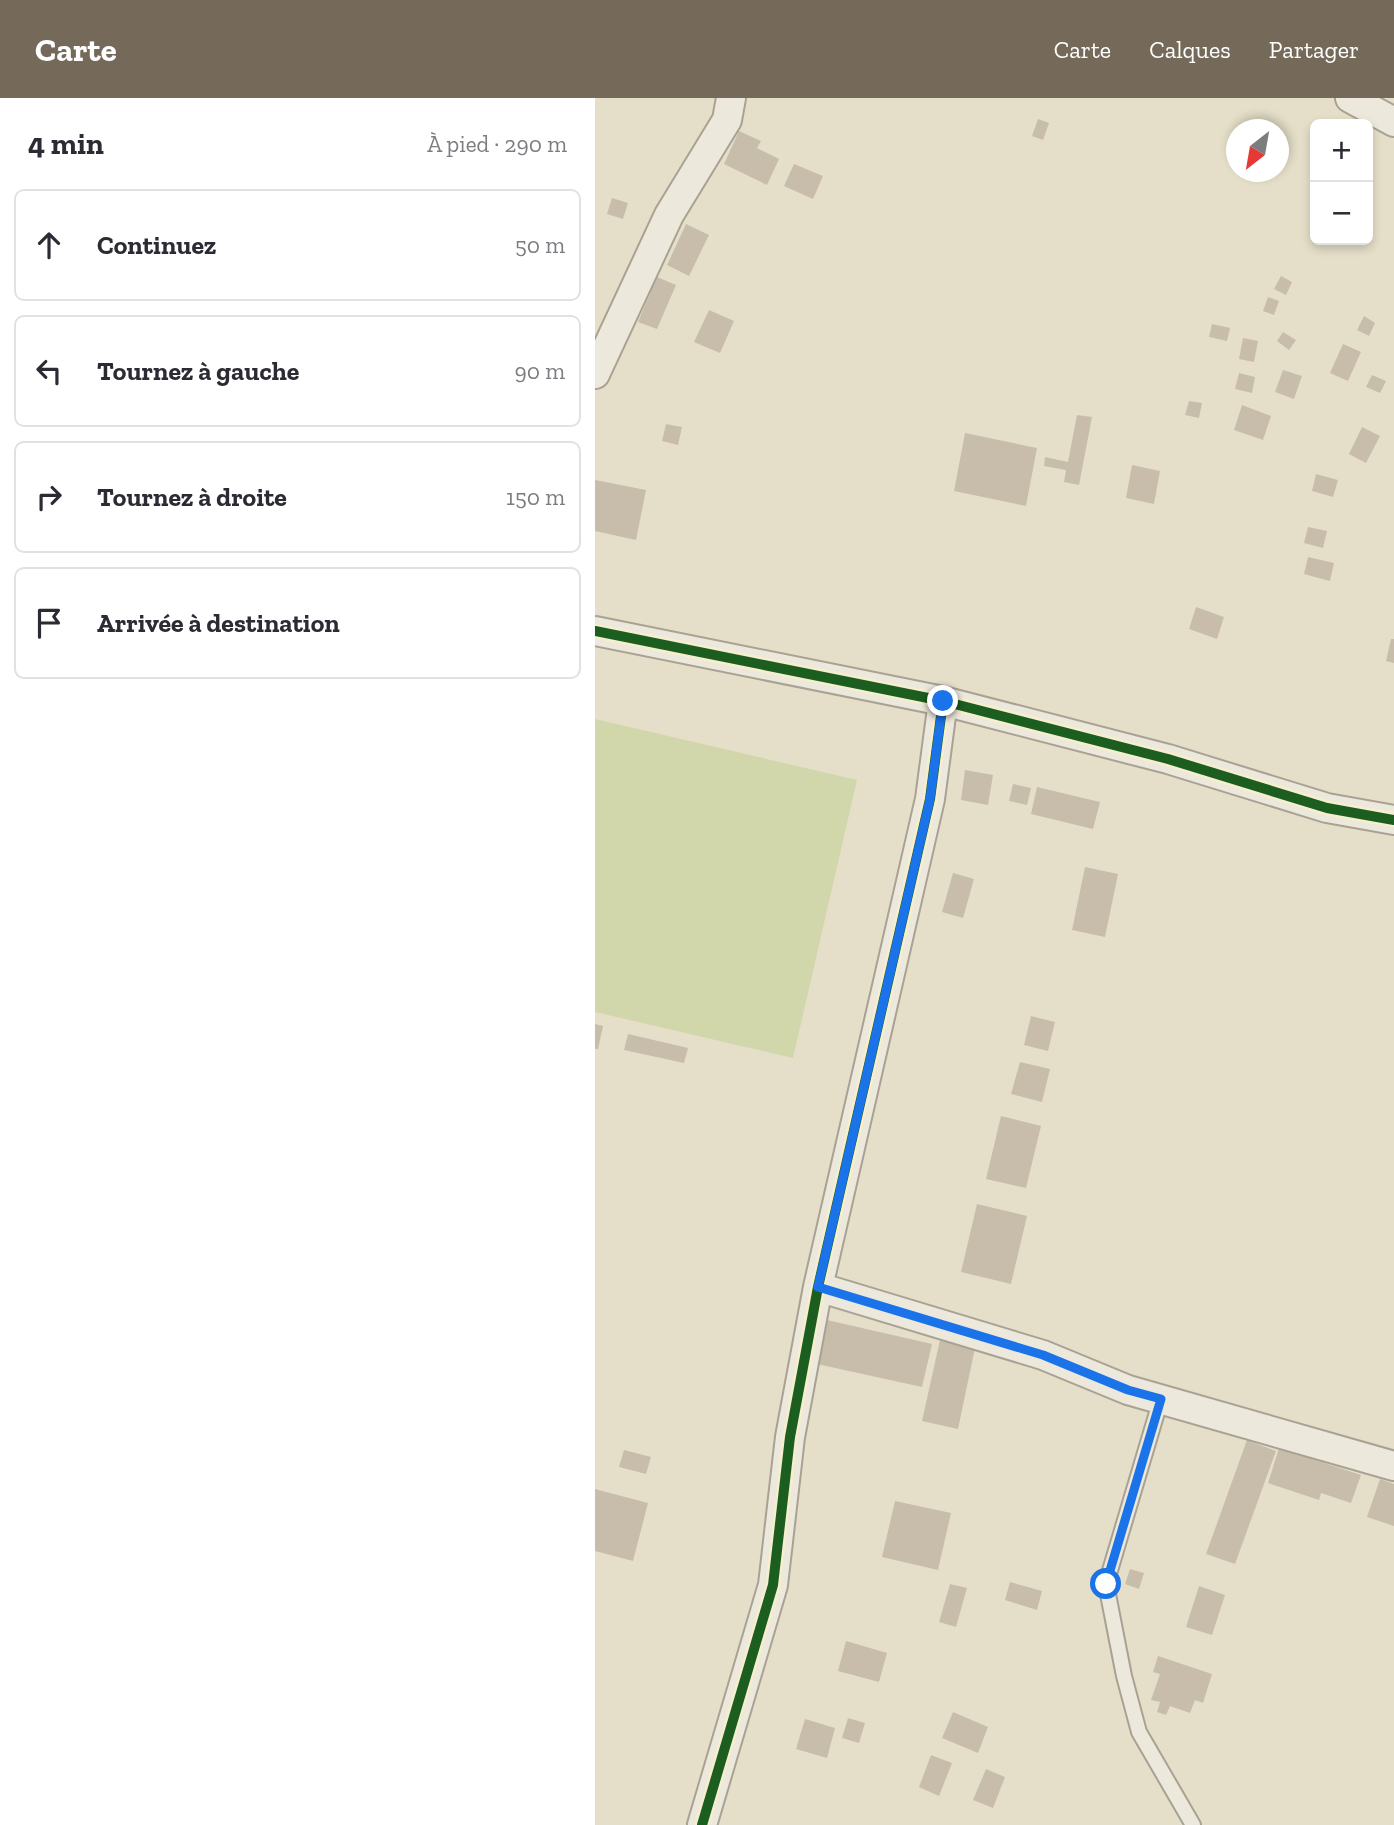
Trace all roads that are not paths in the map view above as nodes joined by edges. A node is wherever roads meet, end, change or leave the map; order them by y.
1 (730, 98) edge
2 (1350, 98) edge
3 (1394, 122) edge
4 (595, 374) edge
5 (595, 631) edge
6 (943, 701) junction
7 (1394, 820) edge
8 (818, 1287) junction
9 (1161, 1399) junction
10 (1394, 1466) edge
11 (702, 1825) edge
12 (1193, 1825) edge

1 - 4 street
2 - 3 street
5 - 6 street
6 - 7 street
6 - 8 street
8 - 9 street
8 - 11 street
9 - 10 street
9 - 12 lane

